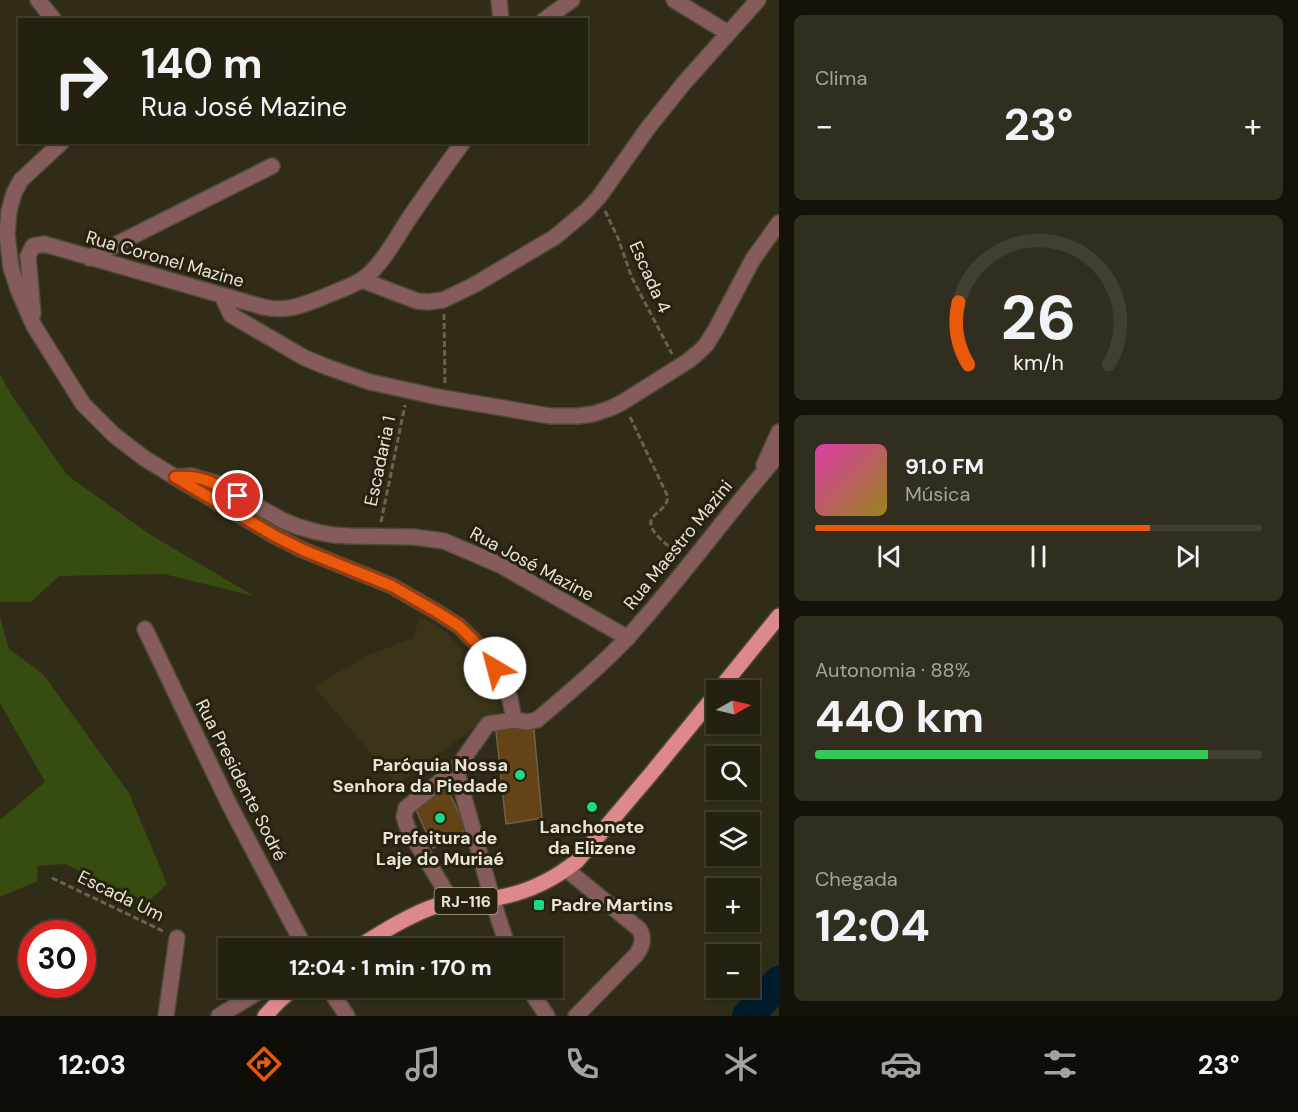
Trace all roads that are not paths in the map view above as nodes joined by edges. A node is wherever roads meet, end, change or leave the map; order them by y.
1 (38, 0) edge
2 (499, 0) edge
3 (572, 0) edge
4 (674, 0) edge
5 (758, 0) edge
6 (52, 18) edge
7 (501, 18) edge
8 (547, 18) edge
9 (728, 33) junction
10 (60, 144) edge
11 (461, 144) edge
12 (272, 166) dead end
13 (779, 223) edge
14 (89, 258) junction
15 (362, 280) junction
16 (222, 296) junction
17 (34, 326) junction
18 (779, 432) edge
19 (779, 454) edge
20 (175, 477) junction
21 (758, 478) junction
22 (779, 616) edge
23 (145, 629) dead end
24 (628, 638) junction
25 (727, 680) edge
26 (706, 706) edge
27 (514, 720) junction
28 (456, 769) junction
29 (571, 865) junction
30 (492, 898) junction
31 (452, 902) junction
32 (177, 938) road end
33 (300, 938) edge
34 (373, 938) edge
35 (505, 938) edge
36 (248, 998) edge
37 (283, 998) edge
38 (335, 998) edge
39 (535, 998) edge
40 (166, 1016) edge
41 (219, 1016) edge
42 (265, 1016) edge
43 (347, 1016) edge
44 (547, 1016) edge
45 (576, 1016) edge

1 - 6 street
2 - 7 street
3 - 8 street
4 - 9 street
5 - 9 street
9 - 15 street
10 - 17 street
11 - 15 street
12 - 14 street
13 - 16 street
14 - 16 street, Rua Coronel Mazine
14 - 17 street, Rua Coronel Mazine
15 - 16 street, Rua Coronel Mazine
17 - 20 street
18 - 21 street
19 - 21 street
20 - 24 street, Rua José Mazine
20 - 27 street
21 - 24 street, Rua Maestro Mazini
22 - 25 main road, RJ-116
23 - 33 street, Rua Presidente Sodré
24 - 27 street, Rua Maestro Mazini
26 - 29 main road, RJ-116
27 - 28 street, Rua Maestro Mazini
28 - 30 street
28 - 31 street, Rua Maestro Mazini
29 - 30 main road, RJ-116
29 - 45 street
30 - 31 main road, RJ-116
30 - 35 street
31 - 34 main road, RJ-116
32 - 40 street
36 - 41 street
37 - 42 main road
38 - 43 street
39 - 44 street

